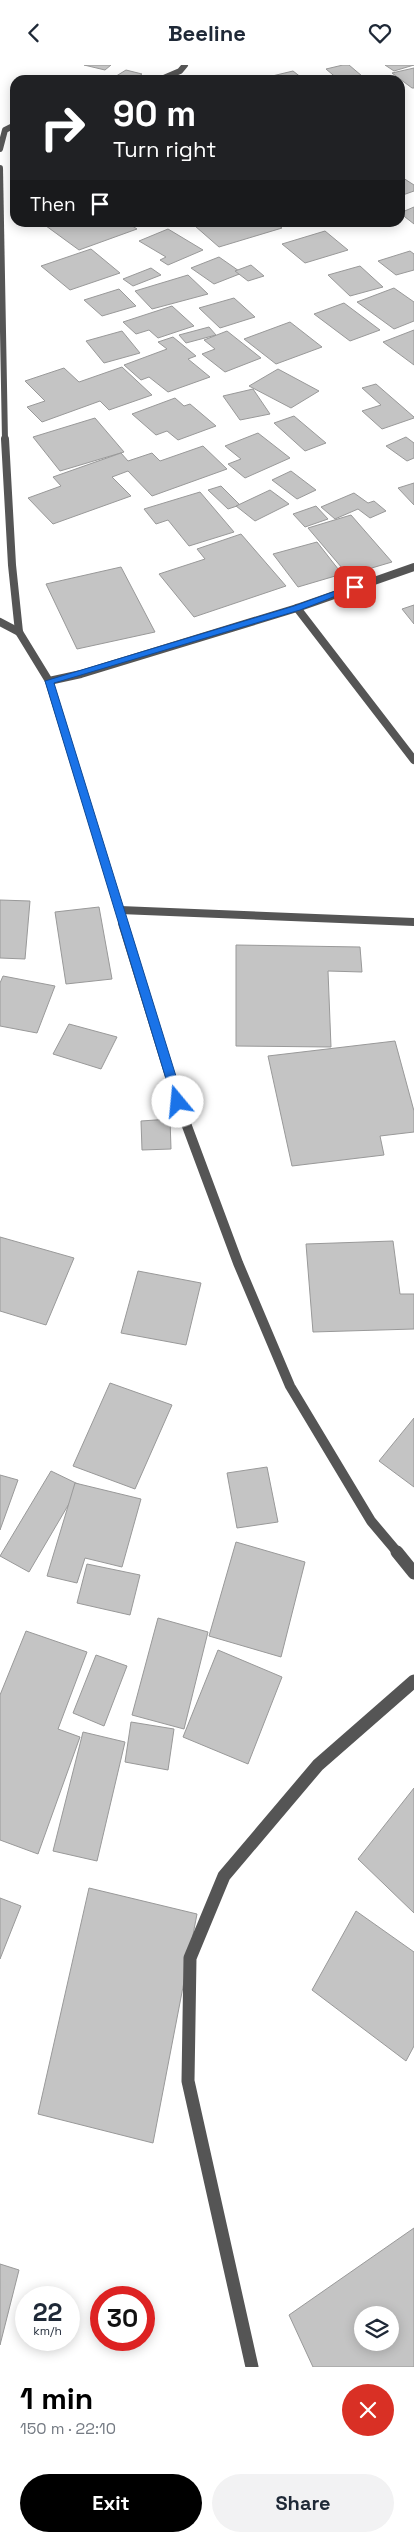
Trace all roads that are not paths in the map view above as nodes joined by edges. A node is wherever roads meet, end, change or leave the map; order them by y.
1 (185, 65) edge
2 (171, 75) edge
3 (2, 131) edge
4 (0, 149) edge
5 (0, 168) edge
6 (414, 567) edge
7 (297, 608) junction
8 (0, 622) edge
9 (19, 632) junction
10 (49, 681) junction
11 (414, 760) edge
12 (120, 910) junction
13 (414, 922) edge
14 (414, 1573) edge
15 (414, 1681) edge
16 (252, 2367) edge

1 - 2 street
3 - 4 street
5 - 9 street
6 - 7 street
7 - 10 street
7 - 11 street
8 - 9 street
9 - 10 street
10 - 12 street
12 - 13 street
12 - 14 street
15 - 16 street

